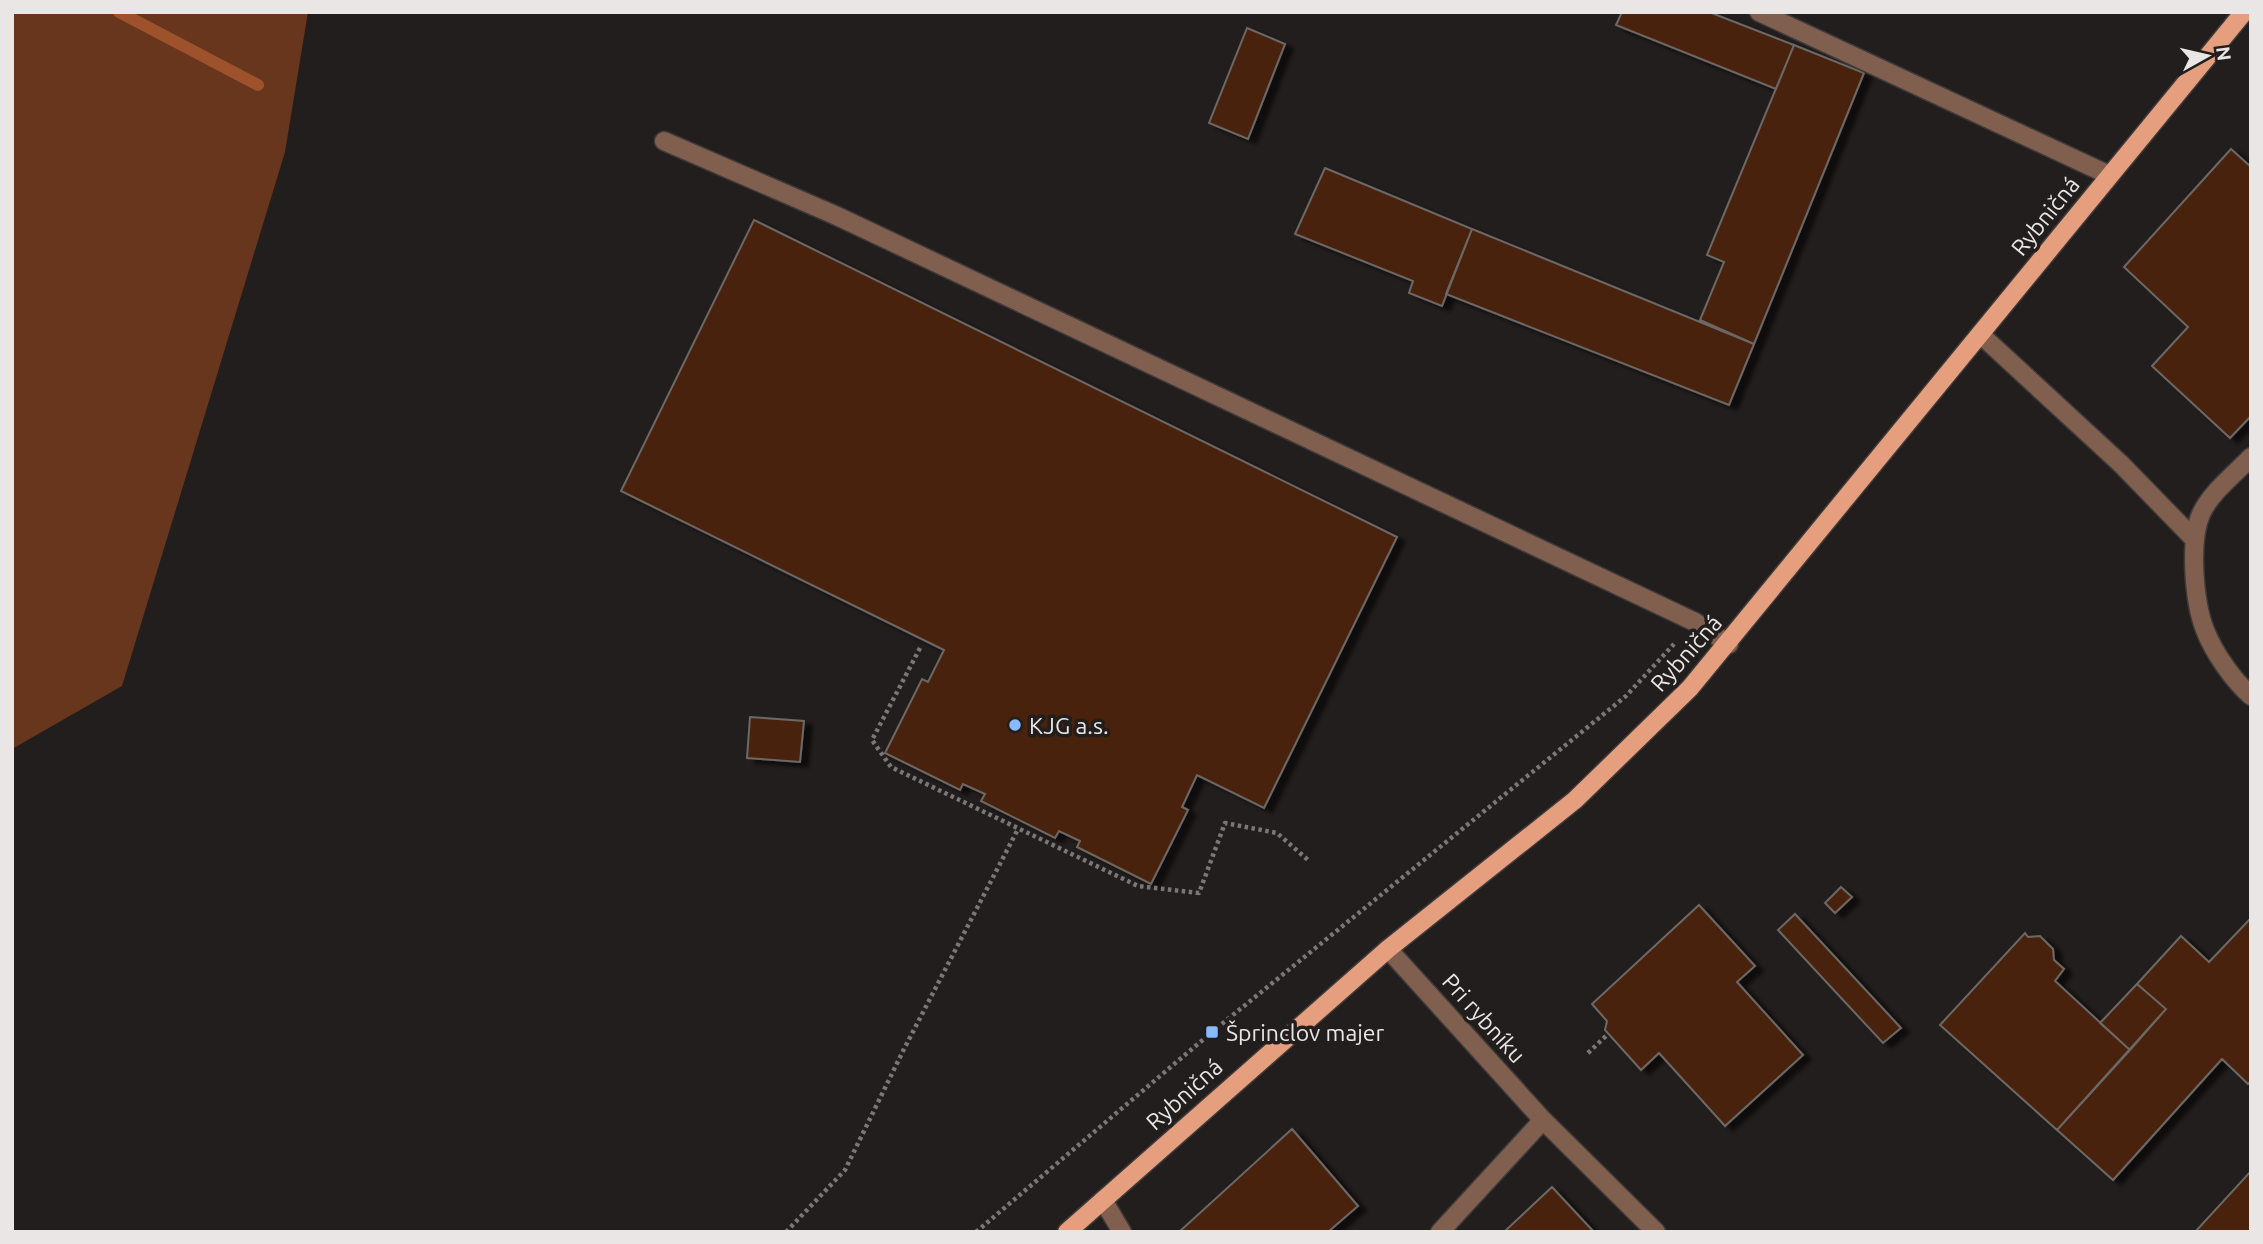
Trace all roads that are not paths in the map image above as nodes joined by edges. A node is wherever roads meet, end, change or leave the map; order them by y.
1 (1759, 12) edge
2 (2244, 12) edge
3 (664, 141) dead end
4 (2109, 176) junction
5 (1980, 334) junction
6 (2251, 457) edge
7 (2194, 539) junction
8 (1729, 644) junction
9 (2251, 696) edge
10 (1388, 949) junction
11 (1544, 1119) junction
12 (1103, 1200) junction
13 (1067, 1232) edge
14 (1122, 1232) edge
15 (1440, 1232) edge
16 (1656, 1232) edge

1 - 4 lane
2 - 4 main road, Rybničná
3 - 8 lane
4 - 5 main road, Rybničná
5 - 7 lane
5 - 8 main road, Rybničná
6 - 7 lane
7 - 9 lane
8 - 10 main road, Rybničná
10 - 11 lane, Pri rybníku
10 - 12 main road, Rybničná
11 - 15 lane
11 - 16 lane, Pri rybníku
12 - 13 main road, Rybničná
12 - 14 lane

